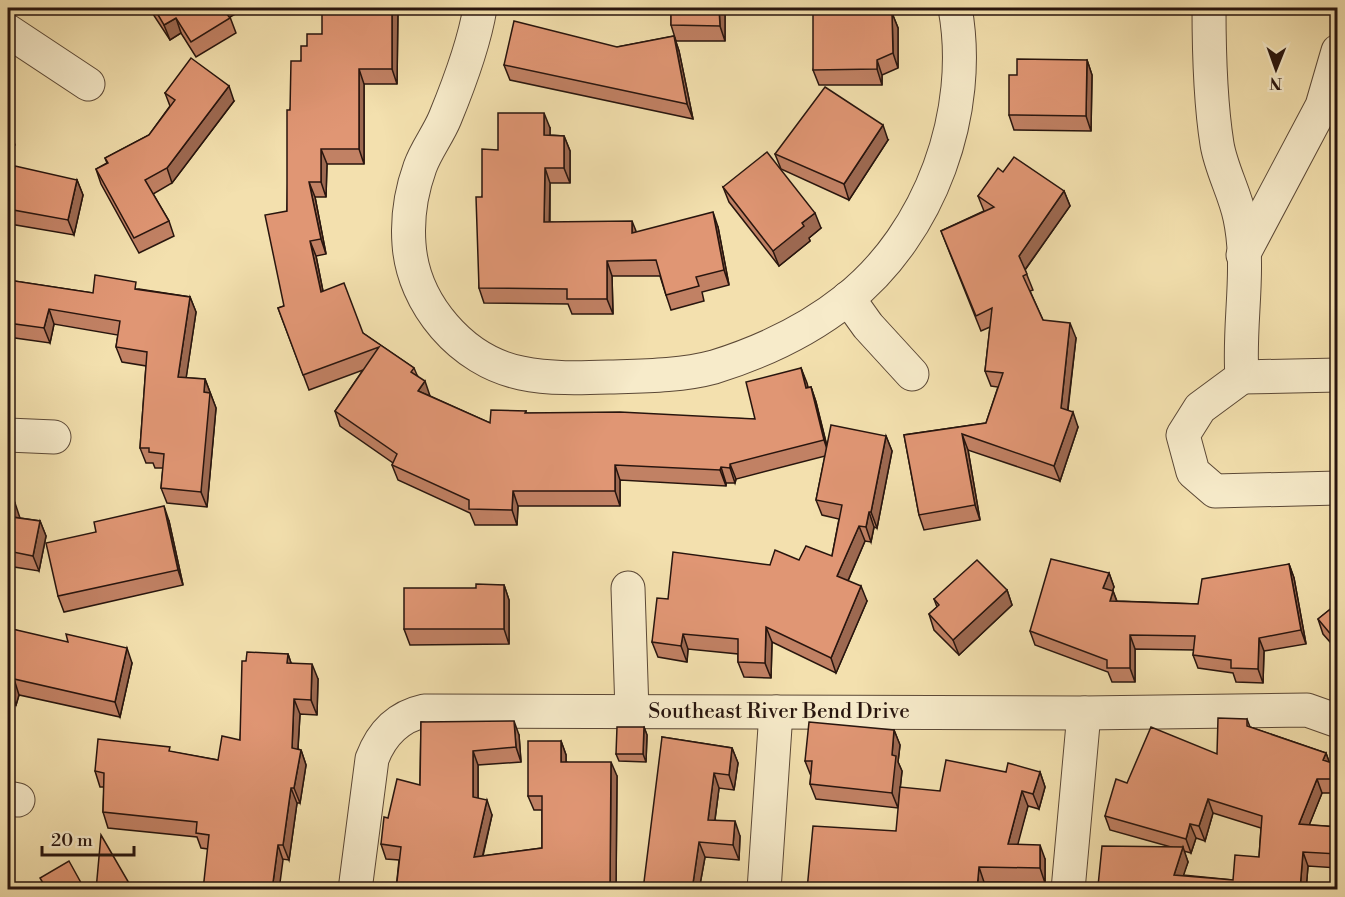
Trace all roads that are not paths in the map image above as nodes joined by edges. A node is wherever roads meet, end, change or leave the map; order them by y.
1 (480, 8) edge
2 (955, 8) edge
3 (1209, 8) edge
4 (8, 31) edge
5 (1338, 51) edge
6 (88, 84) dead end
7 (1243, 255) junction
8 (848, 298) junction
9 (912, 374) dead end
10 (1338, 375) edge
11 (1242, 377) junction
12 (8, 435) edge
13 (54, 438) dead end
14 (1338, 488) edge
15 (628, 588) dead end
16 (632, 712) junction
17 (776, 712) junction
18 (1084, 713) junction
19 (1338, 721) edge
20 (355, 890) edge
21 (764, 890) edge
22 (1068, 890) edge

1 - 8 street
2 - 8 street
3 - 7 street
4 - 6 street
5 - 7 street
7 - 11 street
8 - 9 street
10 - 11 street
11 - 14 street
12 - 13 street
15 - 16 street
16 - 17 street, Southeast River Bend Drive
16 - 20 street, Southeast River Bend Drive
17 - 18 street, Southeast River Bend Drive
17 - 21 street
18 - 19 street, Southeast River Bend Drive
18 - 22 street

